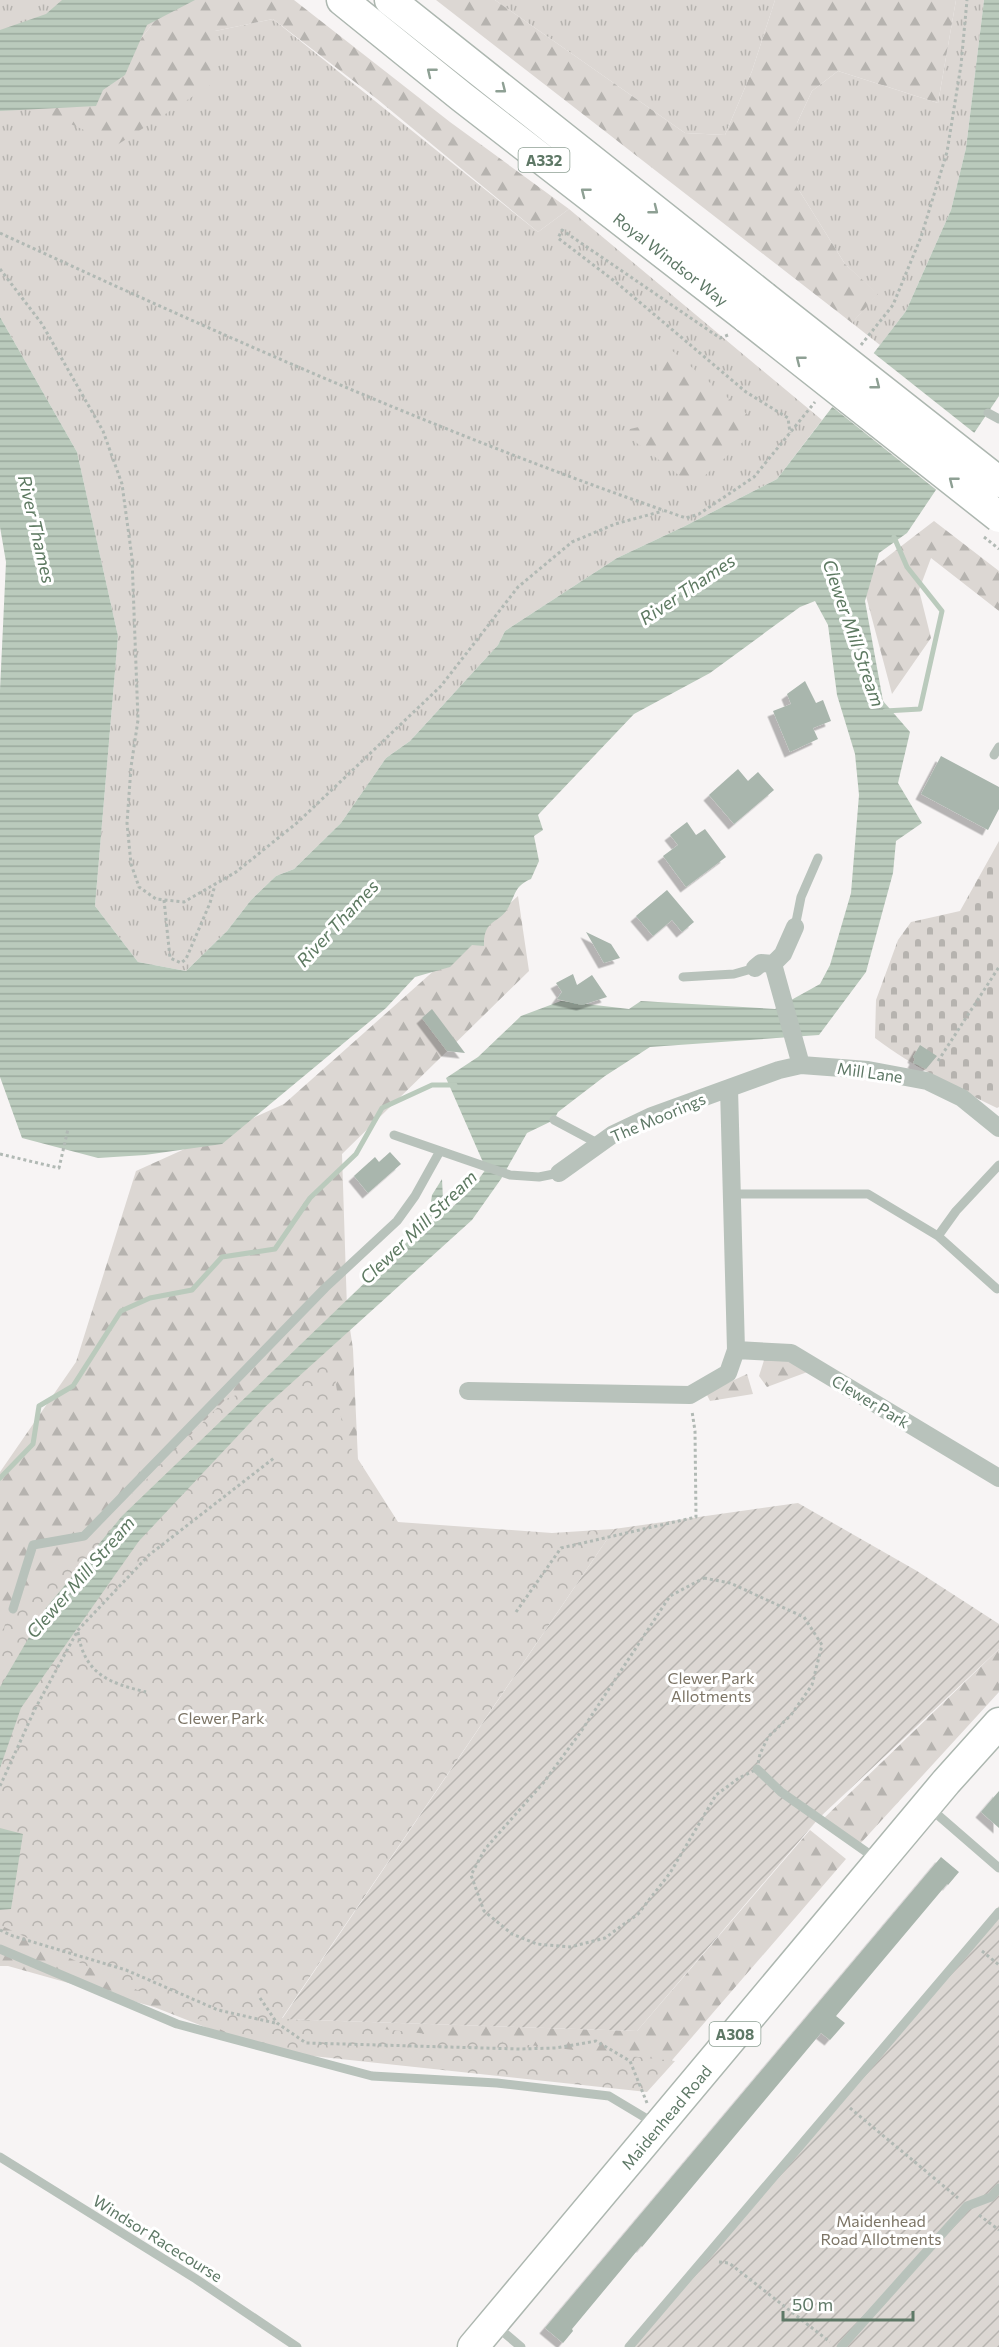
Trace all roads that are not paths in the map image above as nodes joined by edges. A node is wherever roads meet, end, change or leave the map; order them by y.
1 (342, 0) edge
2 (390, 0) edge
3 (746, 317) junction
4 (988, 412) dead end
5 (999, 419) edge
6 (999, 482) edge
7 (999, 517) edge
8 (818, 858) dead end
9 (795, 927) joint
10 (773, 964) junction
11 (755, 968) joint
12 (683, 977) dead end
13 (801, 1065) junction
14 (729, 1088) junction
15 (554, 1120) dead end
16 (999, 1128) edge
17 (394, 1135) dead end
18 (599, 1144) junction
19 (440, 1151) junction
20 (999, 1165) edge
21 (560, 1173) joint
22 (732, 1194) junction
23 (938, 1236) junction
24 (997, 1289) dead end
25 (736, 1350) junction
26 (468, 1391) dead end
27 (999, 1478) edge
28 (13, 1609) dead end
29 (999, 1723) edge
30 (757, 1769) road end
31 (928, 1803) junction
32 (880, 1861) junction
33 (999, 1868) edge
34 (999, 1912) edge
35 (0, 1949) edge
36 (653, 2115) junction
37 (0, 2157) edge
38 (999, 2188) edge
39 (493, 2324) junction
40 (297, 2347) edge
41 (473, 2347) edge
42 (521, 2347) edge
43 (629, 2347) edge
44 (838, 2347) edge

3 -> 1 main road, Royal Windsor Way / A332
2 -> 3 main road, Royal Windsor Way / A332
3 -> 6 main road, Royal Windsor Way / A332, bridge
7 -> 3 main road, Royal Windsor Way / A332, bridge
4 - 5 lane
8 - 9 lane
9 - 10 street
10 - 11 street
10 - 13 street
11 - 12 lane
13 - 14 street, Mill Lane
13 - 16 street, Mill Lane
14 - 18 street, The Moorings
14 - 22 street
15 - 18 lane
17 - 19 lane
18 - 21 street, The Moorings
19 - 21 lane
19 - 28 lane
20 - 23 lane
22 - 23 lane
22 - 25 street
23 - 24 lane
25 - 26 street
25 - 27 street, Clewer Park
29 - 31 main road, Maidenhead Road / A308
30 - 32 lane
31 - 32 main road, Maidenhead Road / A308
31 - 33 lane
32 - 36 main road, Maidenhead Road / A308
34 - 43 lane
35 - 36 lane
36 - 39 main road, Maidenhead Road / A308
37 - 40 lane, Windsor Racecourse
38 - 44 lane
39 - 41 main road, Maidenhead Road / A308
39 - 42 lane

